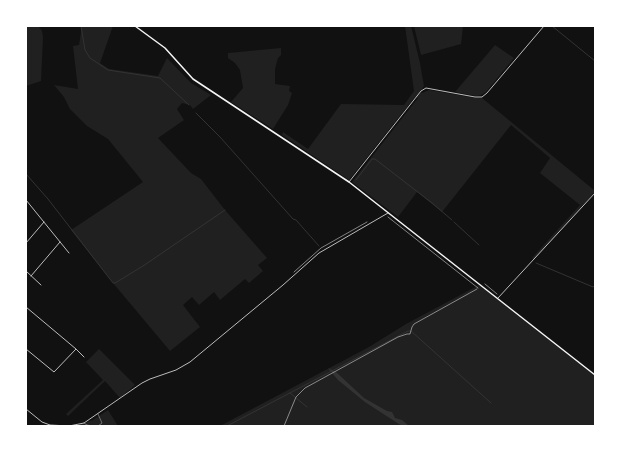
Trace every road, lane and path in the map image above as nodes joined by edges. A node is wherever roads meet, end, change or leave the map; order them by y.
1 (135, 26) edge
2 (544, 26) edge
3 (349, 182) junction
4 (595, 193) edge
5 (26, 200) edge
6 (388, 212) junction
7 (385, 216) junction
8 (369, 221) dead end
9 (44, 222) junction
10 (60, 242) junction
11 (26, 243) edge
12 (69, 253) dead end
13 (26, 271) edge
14 (293, 273) dead end
15 (31, 276) junction
16 (42, 285) dead end
17 (482, 285) junction
18 (499, 297) junction
19 (26, 307) edge
20 (26, 349) edge
21 (76, 349) junction
22 (84, 357) dead end
23 (595, 375) edge
24 (26, 409) edge
25 (98, 414) junction
26 (84, 423) junction
27 (54, 426) edge
28 (92, 426) edge
29 (98, 426) edge
30 (284, 426) edge

1 - 3 main road
2 - 3 street
3 - 6 main road
4 - 18 street
5 - 9 street
6 - 7 street
6 - 17 main road
7 - 25 street
7 - 30 path
8 - 14 path
9 - 10 street
9 - 11 street
10 - 12 street
10 - 15 street
13 - 15 street
15 - 16 street
17 - 18 main road
17 - 18 path
18 - 23 main road
19 - 21 street
20 - 21 street
21 - 22 street
24 - 27 street
25 - 26 street
25 - 29 lane
26 - 27 street
26 - 28 lane

